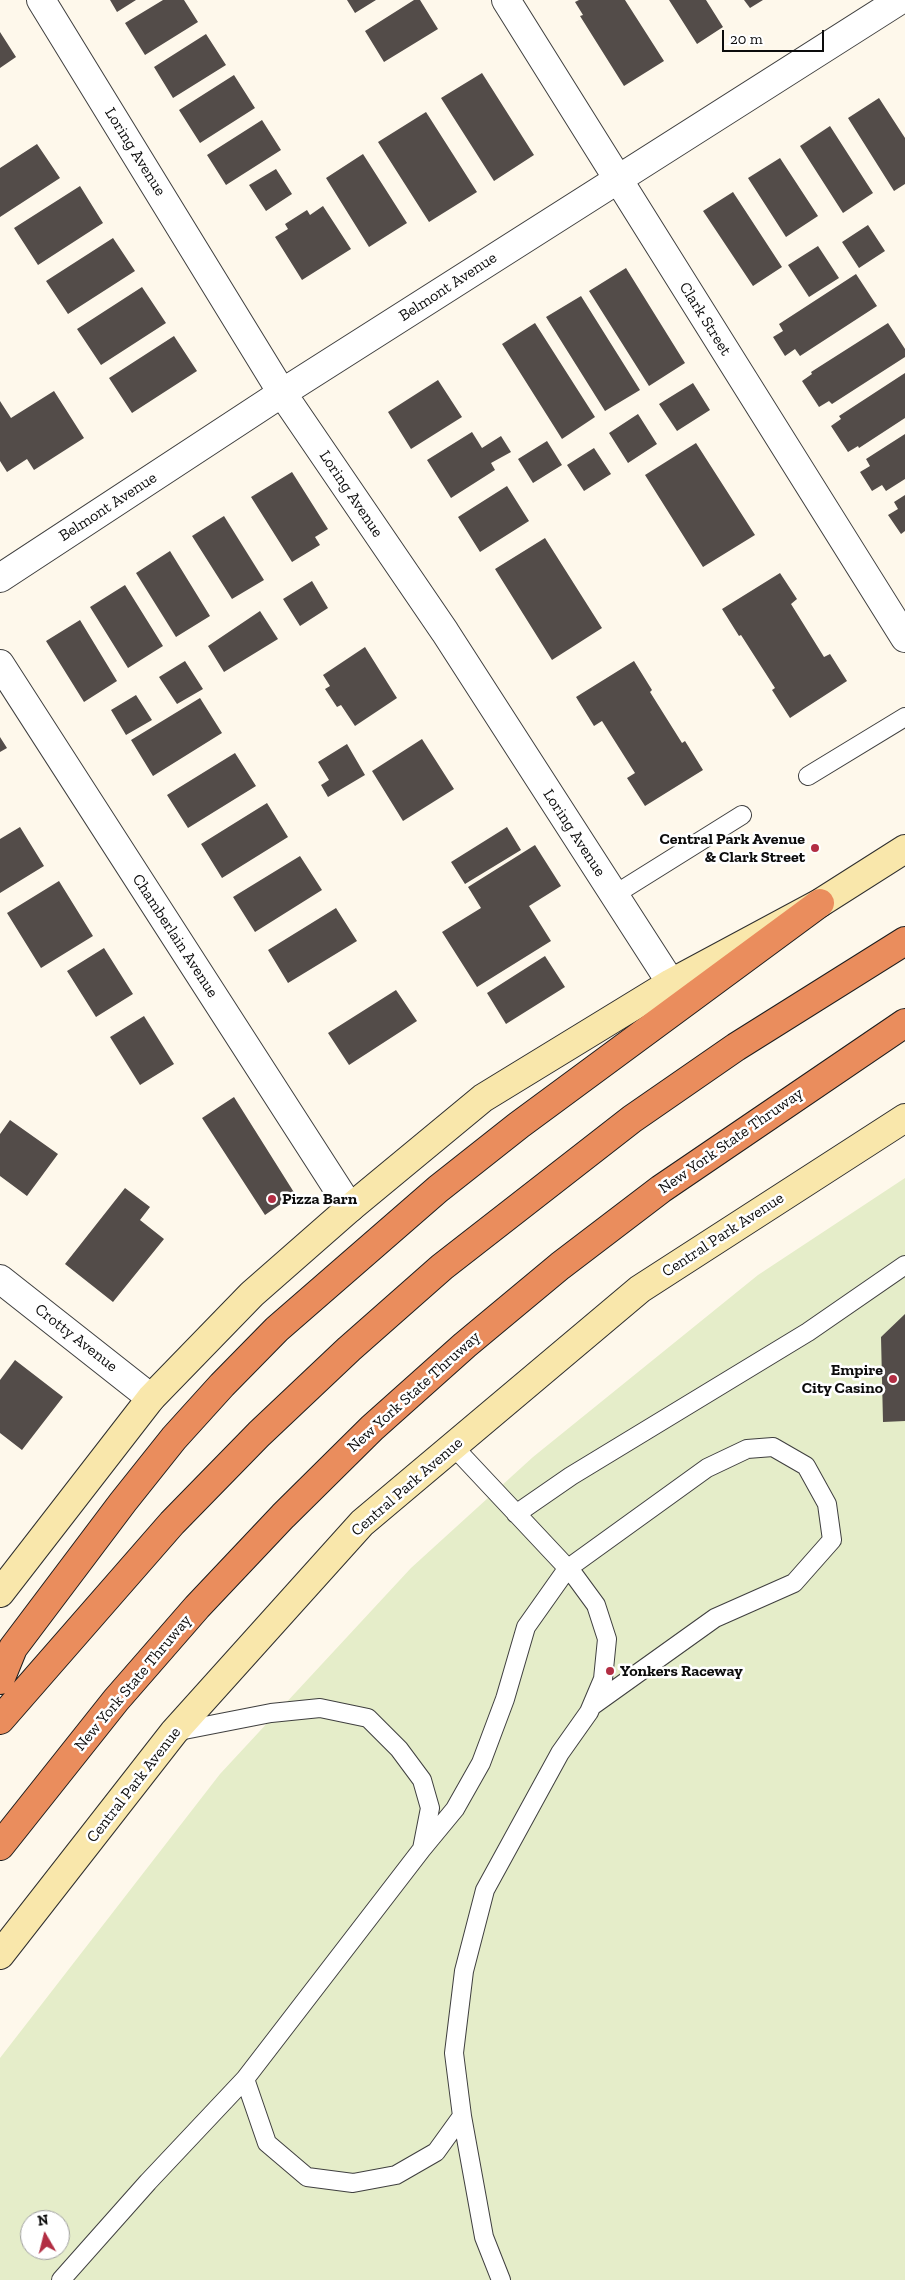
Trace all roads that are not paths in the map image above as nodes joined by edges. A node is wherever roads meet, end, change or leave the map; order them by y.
1 (41, 0) edge
2 (506, 0) edge
3 (900, 0) edge
4 (617, 179) junction
5 (282, 393) junction
6 (0, 578) edge
7 (905, 638) edge
8 (0, 664) edge
9 (905, 718) edge
10 (808, 776) dead end
11 (742, 815) dead end
12 (905, 849) edge
13 (614, 895) junction
14 (820, 903) junction
15 (905, 941) edge
16 (672, 983) junction
17 (905, 1023) edge
18 (905, 1118) edge
19 (350, 1208) junction
20 (905, 1265) edge
21 (0, 1279) edge
22 (151, 1398) junction
23 (454, 1446) junction
24 (516, 1514) junction
25 (568, 1569) junction
26 (0, 1593) edge
27 (0, 1680) edge
28 (591, 1707) junction
29 (0, 1720) edge
30 (174, 1732) junction
31 (0, 1846) edge
32 (422, 1849) junction
33 (0, 1955) edge
34 (245, 2079) junction
35 (462, 2116) junction
36 (63, 2279) edge
37 (501, 2280) edge

1 - 5 street, Loring Avenue
2 - 4 street, Clark Street
3 - 4 street, Belmont Avenue
4 - 5 street, Belmont Avenue
4 - 7 street, Clark Street
5 - 6 street, Belmont Avenue
5 - 13 street, Loring Avenue
8 - 19 street, Chamberlain Avenue
9 - 10 lane
11 - 13 lane
12 - 14 main road
13 - 16 street, Loring Avenue
14 - 16 main road
14 - 27 highway
15 - 29 highway
16 - 19 main road
17 - 31 highway, New York State Thruway
18 - 23 main road, Central Park Avenue
19 - 22 main road
20 - 24 lane
21 - 22 street, Crotty Avenue
22 - 26 main road
23 - 24 lane
23 - 30 main road, Central Park Avenue
24 - 25 lane
25 - 28 lane
25 - 28 lane
25 - 32 lane
28 - 35 lane
30 - 32 lane
30 - 33 main road, Central Park Avenue
32 - 34 lane
34 - 35 lane
34 - 36 lane
35 - 37 lane

